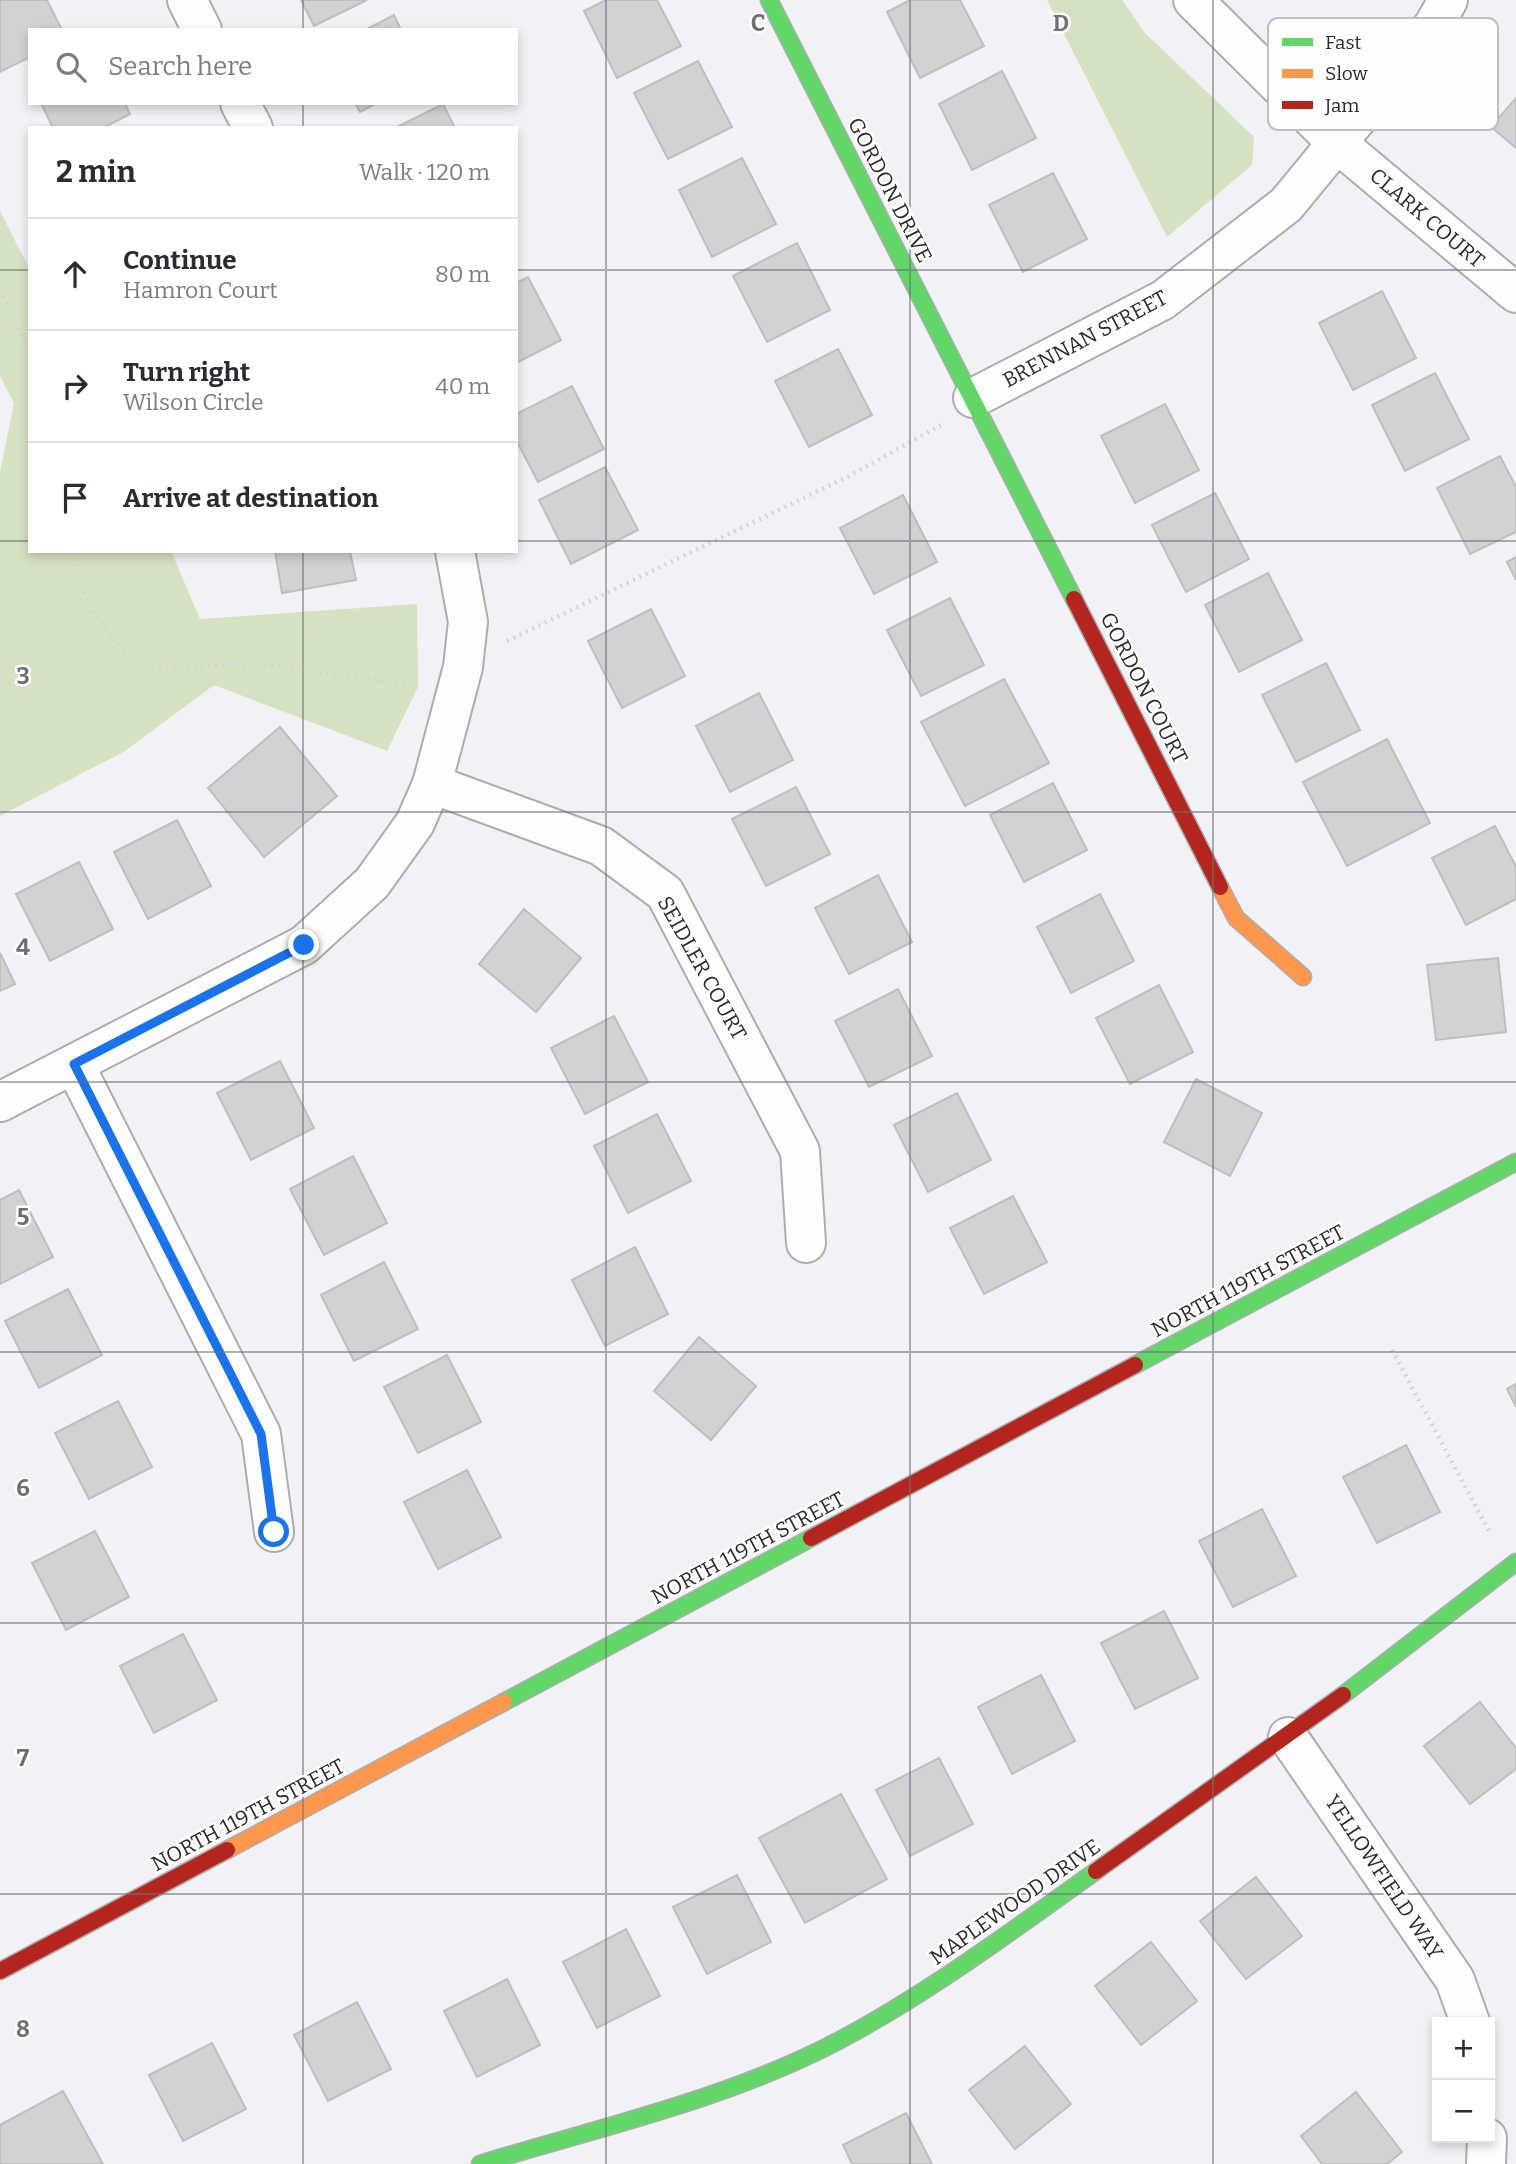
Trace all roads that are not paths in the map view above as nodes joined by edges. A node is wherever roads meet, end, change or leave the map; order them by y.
1 (187, 0) edge
2 (769, 0) edge
3 (1193, 0) edge
4 (1448, 0) edge
5 (1438, 18) edge
6 (201, 28) edge
7 (1268, 74) edge
8 (241, 105) edge
9 (252, 126) edge
10 (1324, 130) edge
11 (1348, 130) edge
12 (1337, 143) junction
13 (1516, 293) edge
14 (973, 398) junction
15 (455, 553) edge
16 (432, 784) junction
17 (1303, 977) dead end
18 (74, 1064) junction
19 (0, 1102) edge
20 (1516, 1161) edge
21 (806, 1243) dead end
22 (274, 1532) dead end
23 (1514, 1563) edge
24 (1288, 1737) junction
25 (0, 1971) edge
26 (1468, 2017) edge
27 (1487, 2143) edge
28 (480, 2164) edge
29 (1486, 2164) edge

1 - 6 street
2 - 14 street, GORDON DRIVE
3 - 7 street, CLARK COURT
4 - 5 street, BRENNAN STREET
8 - 9 street
10 - 12 street, CLARK COURT
11 - 12 street, BRENNAN STREET
12 - 13 street, CLARK COURT
12 - 14 street, BRENNAN STREET
14 - 17 street, GORDON COURT
15 - 16 street
16 - 18 street
16 - 21 street, SEIDLER COURT
18 - 19 street
18 - 22 street
20 - 25 street, NORTH 119TH STREET
23 - 24 street, MAPLEWOOD DRIVE
24 - 26 street, YELLOWFIELD WAY
24 - 28 street, MAPLEWOOD DRIVE
27 - 29 street

